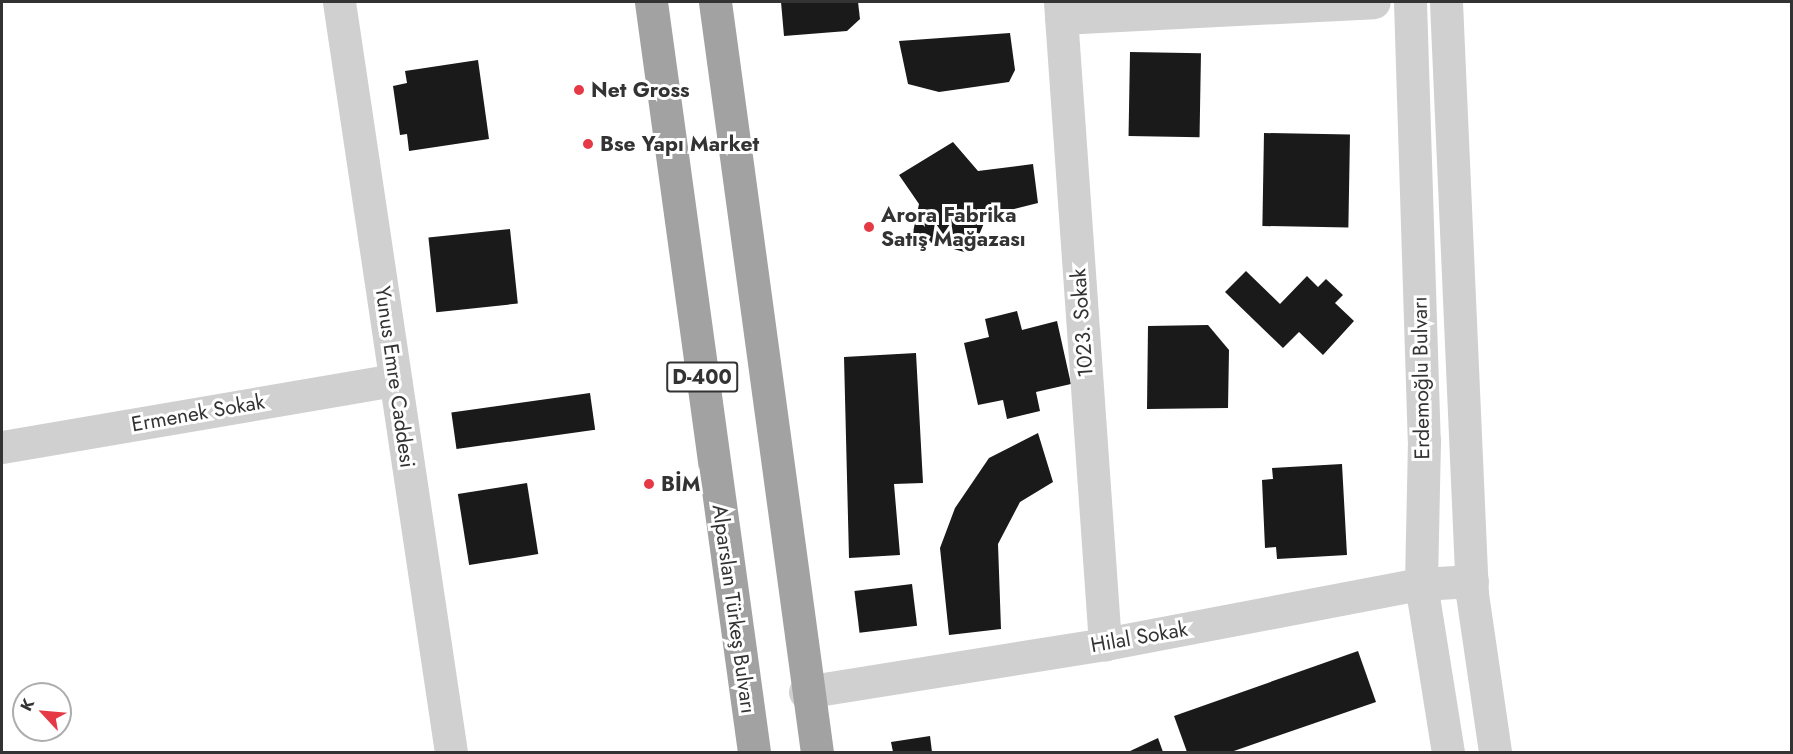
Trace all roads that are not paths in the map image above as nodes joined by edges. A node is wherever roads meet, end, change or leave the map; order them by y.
1 (339, 2) edge
2 (651, 2) edge
3 (715, 2) edge
4 (1374, 2) edge
5 (1410, 2) edge
6 (1446, 2) edge
7 (1060, 10) edge
8 (395, 380) junction
9 (2, 447) edge
10 (1472, 580) junction
11 (1421, 584) junction
12 (1105, 644) junction
13 (805, 692) junction
14 (451, 753) edge
15 (754, 753) edge
16 (817, 753) edge
17 (1448, 753) edge
18 (1495, 753) edge

1 - 8 street, Yunus Emre Caddesi
2 - 15 highway, Alparslan Türkeş Bulvarı / D-400
3 - 13 highway, D-400
4 - 7 street
5 - 11 street, Erdemoğlu Bulvarı
6 - 10 street, Erdemoğlu Bulvarı
7 - 12 street, 1023. Sokak
8 - 9 street, Ermenek Sokak
8 - 14 street, Yunus Emre Caddesi
10 - 11 street, Hilal Sokak
10 - 18 street, Erdemoğlu Bulvarı
11 - 12 street, Hilal Sokak
11 - 17 street, Erdemoğlu Bulvarı
12 - 13 street, Hilal Sokak
13 - 16 highway, D-400

